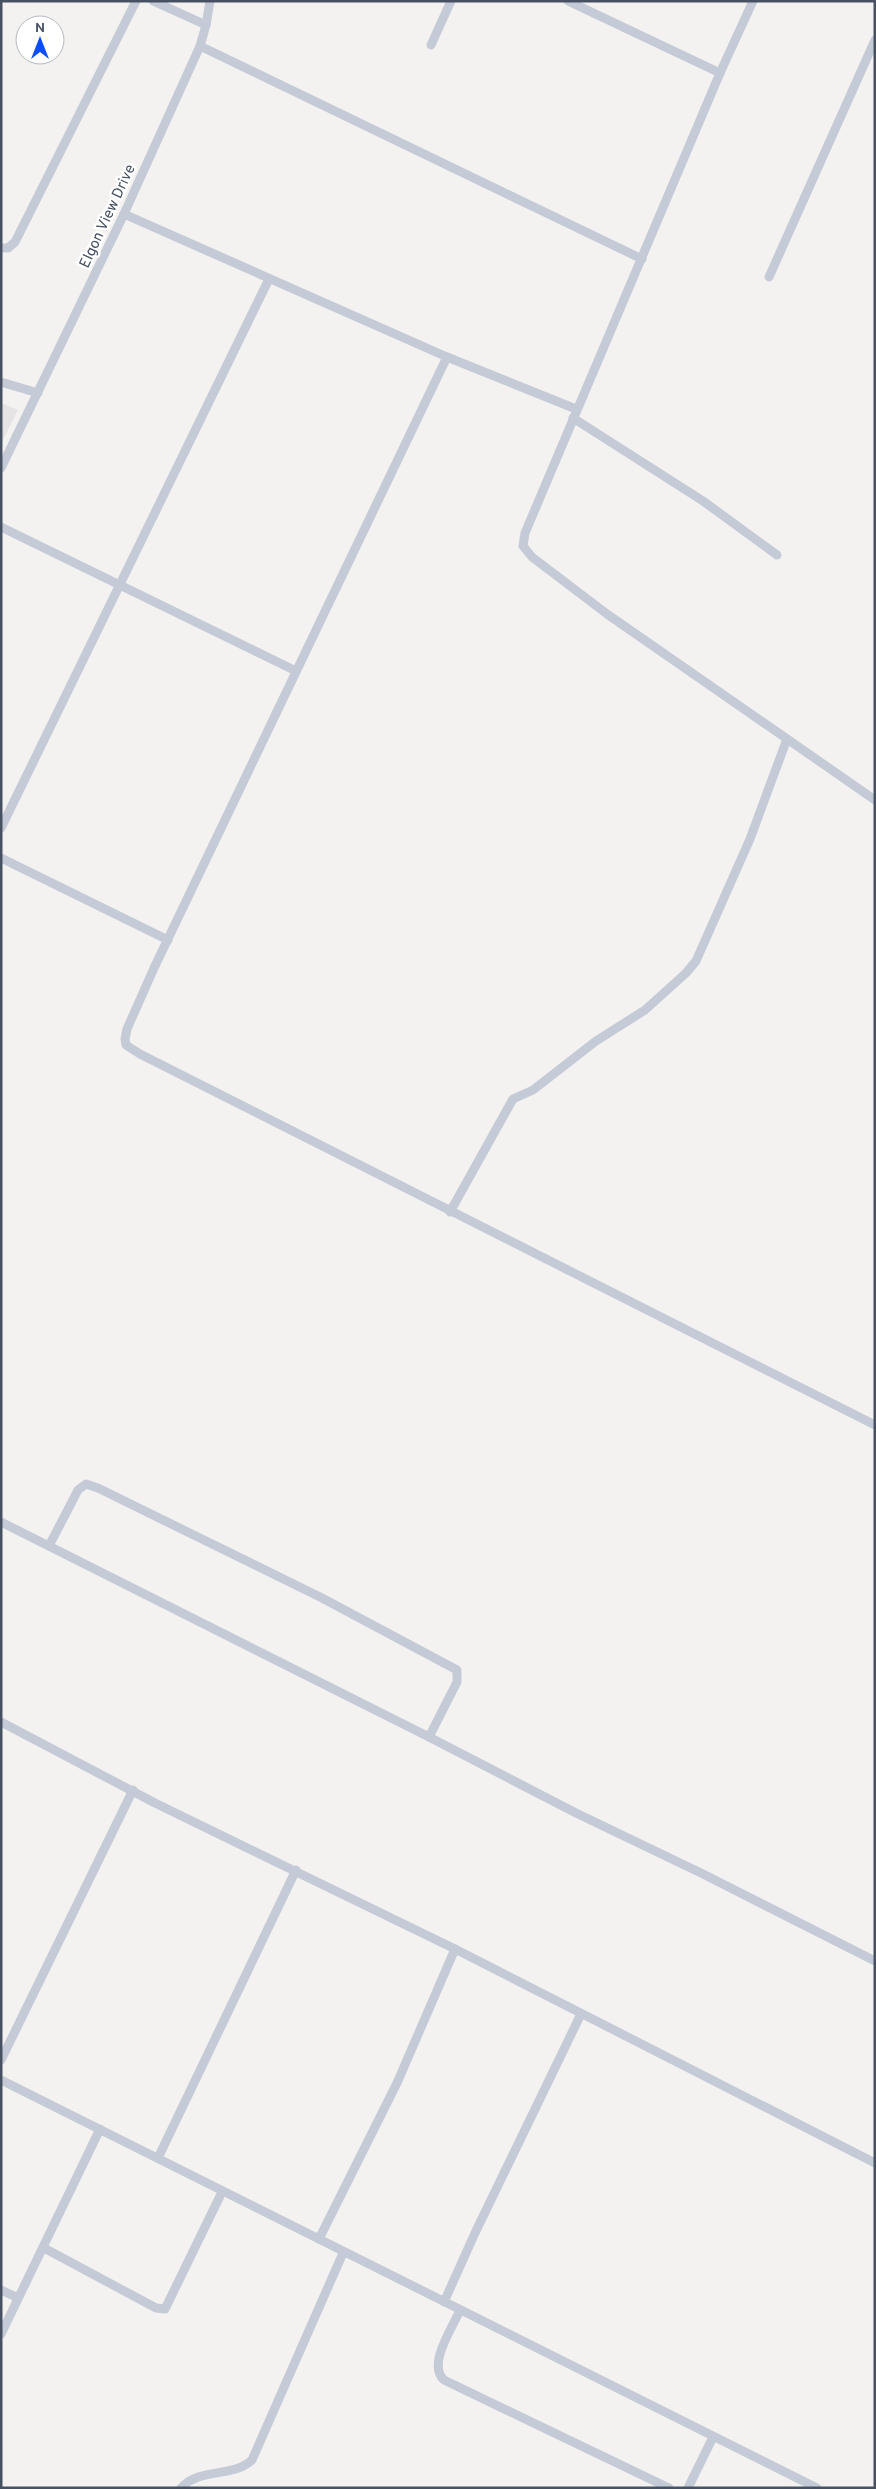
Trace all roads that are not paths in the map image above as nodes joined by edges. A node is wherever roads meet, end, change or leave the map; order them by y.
1 (136, 1) edge
2 (152, 1) edge
3 (210, 1) edge
4 (451, 1) edge
5 (568, 1) edge
6 (753, 1) edge
7 (206, 25) junction
8 (875, 40) edge
9 (431, 45) dead end
10 (200, 46) junction
11 (720, 73) junction
12 (124, 214) junction
13 (1, 248) edge
14 (642, 259) junction
15 (769, 277) dead end
16 (269, 279) junction
17 (447, 357) junction
18 (1, 382) edge
19 (38, 393) junction
20 (574, 413) junction
21 (1, 468) edge
22 (1, 527) edge
23 (777, 554) dead end
24 (119, 583) junction
25 (296, 671) junction
26 (787, 739) junction
27 (875, 800) edge
28 (1, 828) edge
29 (1, 858) edge
30 (168, 940) junction
31 (450, 1212) junction
32 (875, 1425) edge
33 (1, 1522) edge
34 (49, 1546) junction
35 (1, 1722) edge
36 (429, 1737) junction
37 (133, 1790) junction
38 (296, 1870) junction
39 (455, 1949) junction
40 (875, 1961) edge
41 (581, 2014) junction
42 (1, 2060) edge
43 (1, 2080) edge
44 (100, 2129) junction
45 (158, 2158) junction
46 (875, 2163) edge
47 (222, 2192) junction
48 (319, 2239) junction
49 (44, 2248) junction
50 (343, 2253) junction
51 (1, 2290) edge
52 (18, 2298) junction
53 (444, 2302) junction
54 (460, 2310) junction
55 (1, 2334) edge
56 (713, 2437) junction
57 (181, 2488) edge
58 (669, 2488) edge
59 (688, 2488) edge
60 (816, 2488) edge

1 - 13 street
2 - 7 street
3 - 7 street, Elgon View Drive
4 - 9 street
5 - 11 street
6 - 11 street
7 - 10 street, Elgon View Drive
8 - 15 street
10 - 12 street, Elgon View Drive
10 - 14 street
11 - 14 street
12 - 16 street
12 - 19 street, Elgon View Drive
14 - 20 street
16 - 17 street
16 - 24 street
17 - 20 street
17 - 25 street
18 - 19 street
19 - 21 street, Elgon View Drive
20 - 23 street
20 - 26 street
22 - 24 street
24 - 25 street
24 - 28 street
25 - 30 street
26 - 27 street
26 - 31 street
29 - 30 street
30 - 31 street
31 - 32 street
33 - 34 street
34 - 36 street
34 - 36 street
35 - 37 street
36 - 40 street
37 - 38 street
37 - 42 street
38 - 39 street
38 - 45 street
39 - 41 street
39 - 48 street
41 - 46 street
41 - 53 street
43 - 44 street
44 - 45 street
44 - 49 street
45 - 47 street
47 - 48 street
47 - 49 street
48 - 50 street
49 - 52 street
50 - 53 street
50 - 57 street
51 - 52 street
52 - 55 street
53 - 54 street
54 - 56 street
54 - 58 street
56 - 59 street
56 - 60 street

